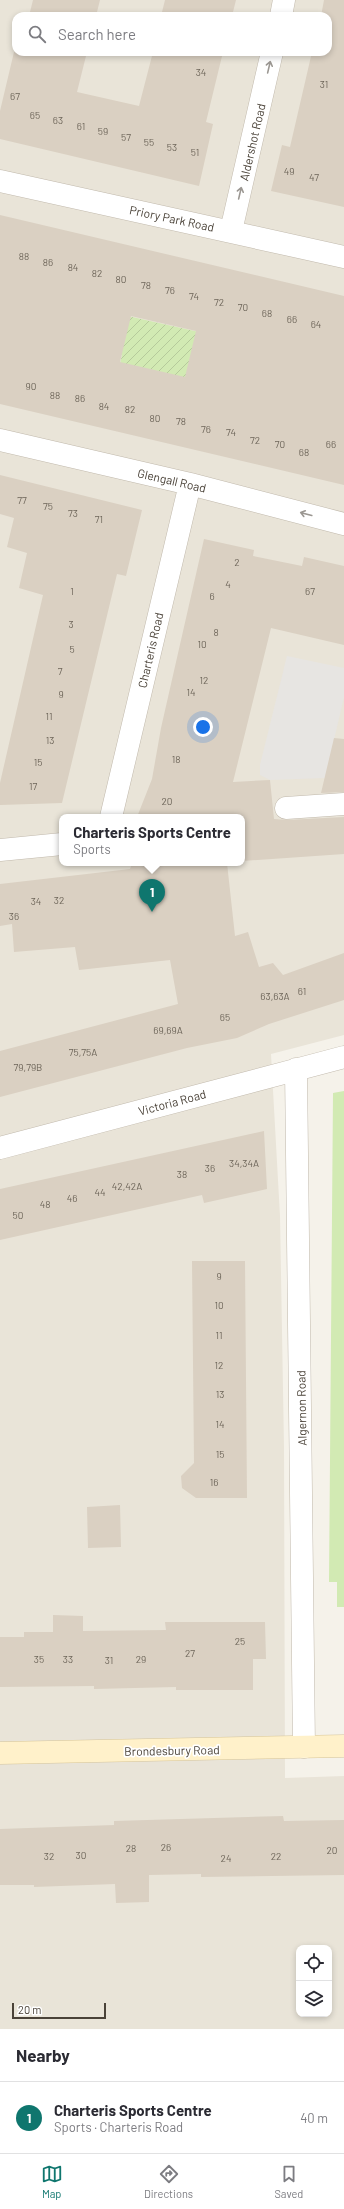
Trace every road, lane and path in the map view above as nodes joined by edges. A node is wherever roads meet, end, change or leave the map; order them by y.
1 (284, 0) edge
2 (282, 12) edge
3 (271, 56) edge
4 (0, 181) edge
5 (231, 231) junction
6 (344, 257) edge
7 (0, 440) edge
8 (190, 484) junction
9 (344, 524) edge
10 (344, 804) edge
11 (286, 808) dead end
12 (112, 814) edge
13 (59, 844) edge
14 (0, 850) edge
15 (344, 1057) edge
16 (296, 1069) junction
17 (0, 1148) edge
18 (344, 1746) edge
19 (304, 1747) junction
20 (0, 1752) edge

1 - 2 street
5 -> 3 street, Aldershot Road
4 - 5 street, Priory Park Road
5 - 6 street, Priory Park Road
7 - 8 street, Glengall Road
9 -> 8 street, Glengall Road
8 - 12 street, Charteris Road
10 - 11 street
13 - 14 street
15 - 16 street, Victoria Road
16 - 17 street, Victoria Road
16 - 19 street, Algernon Road
18 - 19 main road, Brondesbury Road
19 - 20 main road, Brondesbury Road

